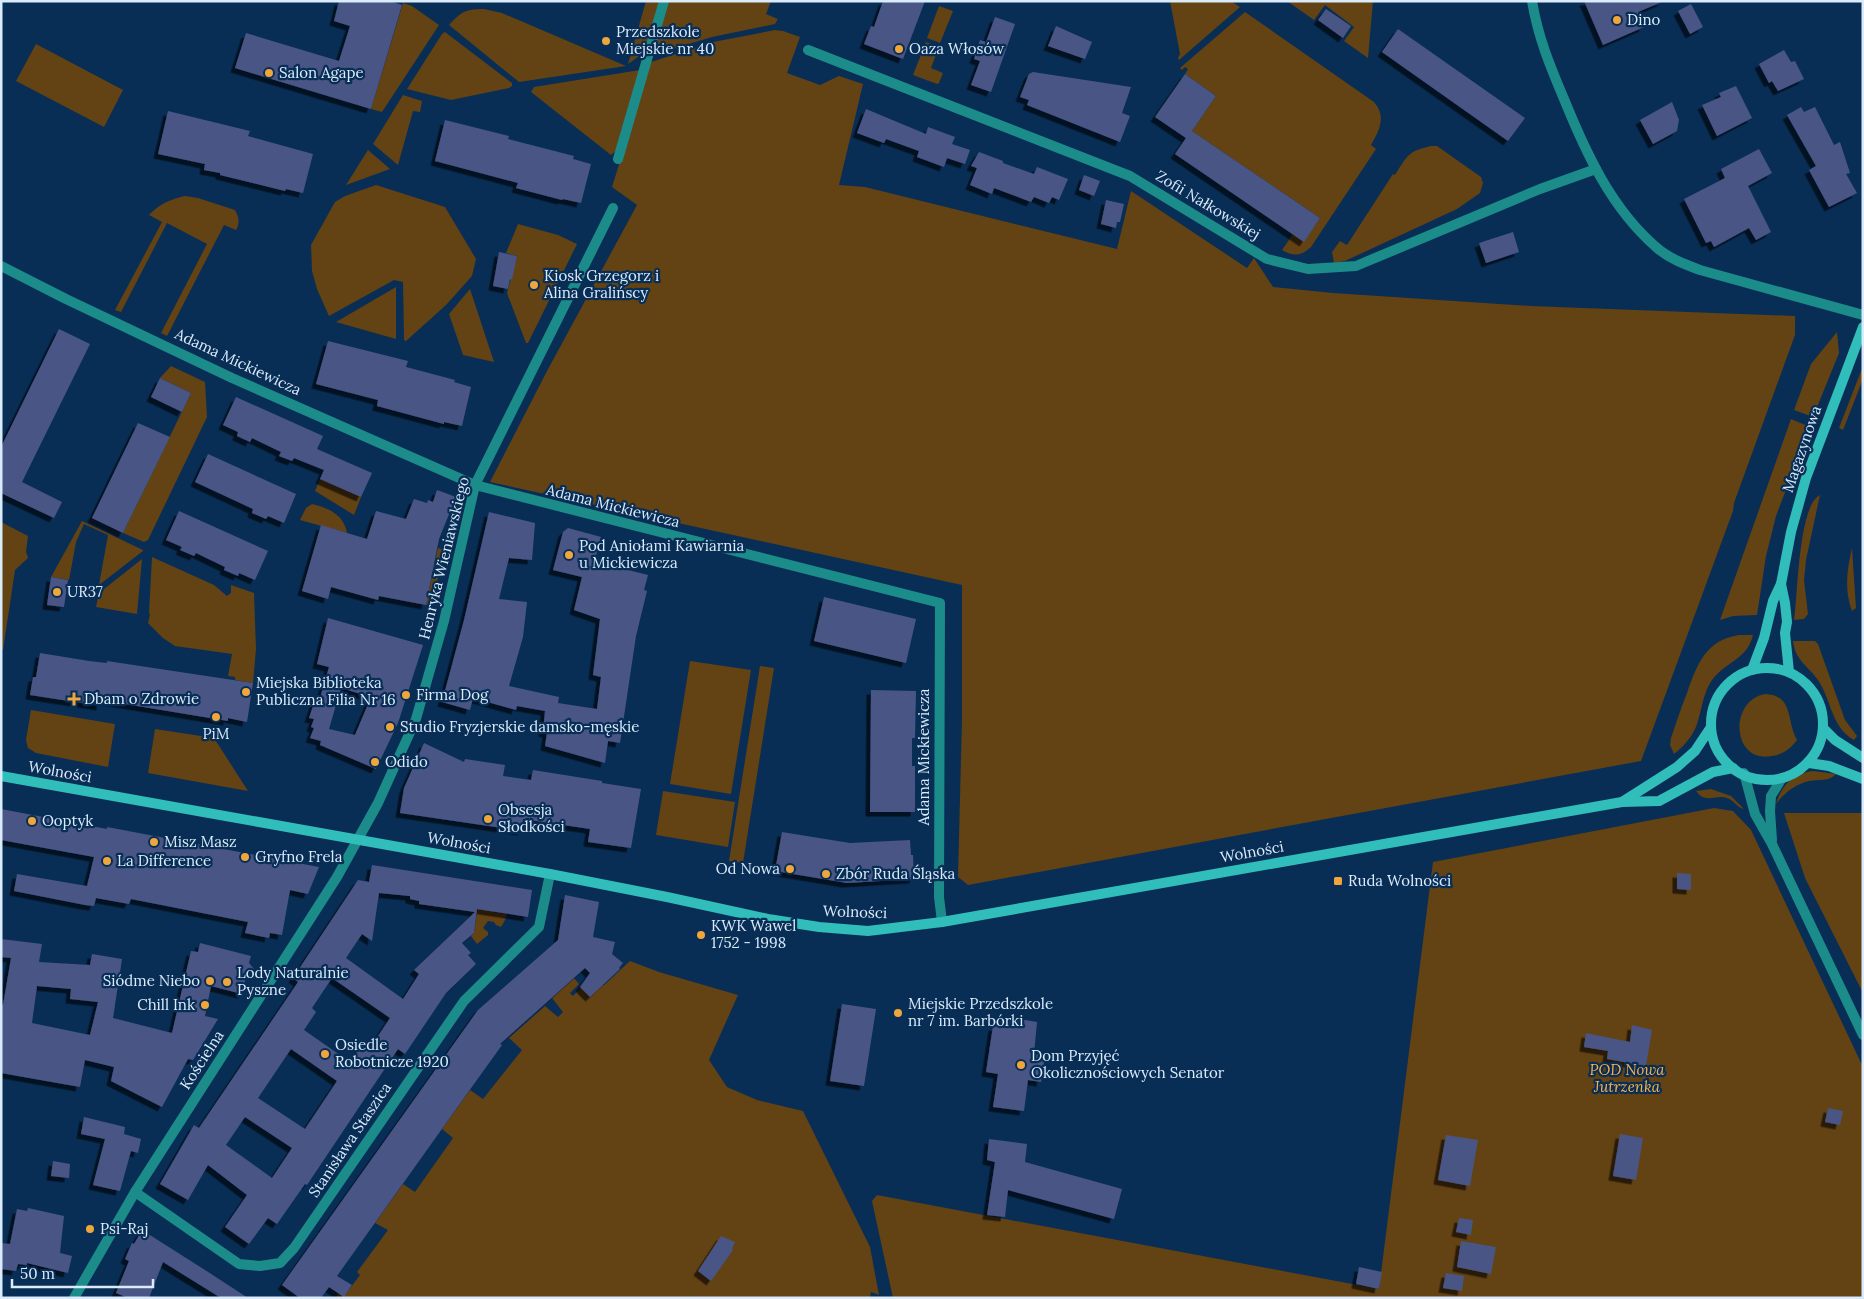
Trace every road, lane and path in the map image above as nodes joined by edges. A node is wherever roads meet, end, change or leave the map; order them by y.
1 (664, 1) edge
2 (1532, 1) edge
3 (808, 50) dead end
4 (618, 159) dead end
5 (1596, 169) junction
6 (613, 208) dead end
7 (1, 266) edge
8 (1863, 315) edge
9 (1863, 327) edge
10 (475, 485) junction
11 (1781, 584) junction
12 (1752, 670) junction
13 (1789, 672) junction
14 (1711, 726) junction
15 (1824, 729) junction
16 (1863, 758) edge
17 (1809, 763) junction
18 (1733, 768) junction
19 (1744, 773) junction
20 (1, 776) edge
21 (1782, 778) junction
22 (1863, 779) edge
23 (1622, 802) junction
24 (358, 840) junction
25 (1772, 844) junction
26 (550, 874) junction
27 (942, 922) junction
28 (1863, 1035) edge
29 (136, 1192) junction
30 (74, 1298) edge

1 - 4 street
2 - 5 street
3 - 5 street, Zofii Nałkowskiej
5 - 8 street
6 - 10 street, Henryka Wieniawskiego
7 - 10 street, Adama Mickiewicza
9 - 11 street, Magazynowa
10 - 24 street, Henryka Wieniawskiego
10 - 27 street, Adama Mickiewicza
11 - 12 street
11 - 13 street
12 - 13 street
12 - 14 street
13 - 15 street
14 - 18 street
14 - 23 street
15 - 16 street
15 - 17 street
17 - 21 street
17 - 22 street
18 - 19 street
18 - 23 street, Wolności
19 - 21 street
19 - 25 street
20 - 24 street, Wolności
21 - 25 street
23 - 27 street, Wolności
24 - 26 street, Wolności
24 - 29 street, Kościelna
25 - 28 street
26 - 27 street, Wolności
26 - 29 street, Stanisława Staszica
29 - 30 street, Kościelna

